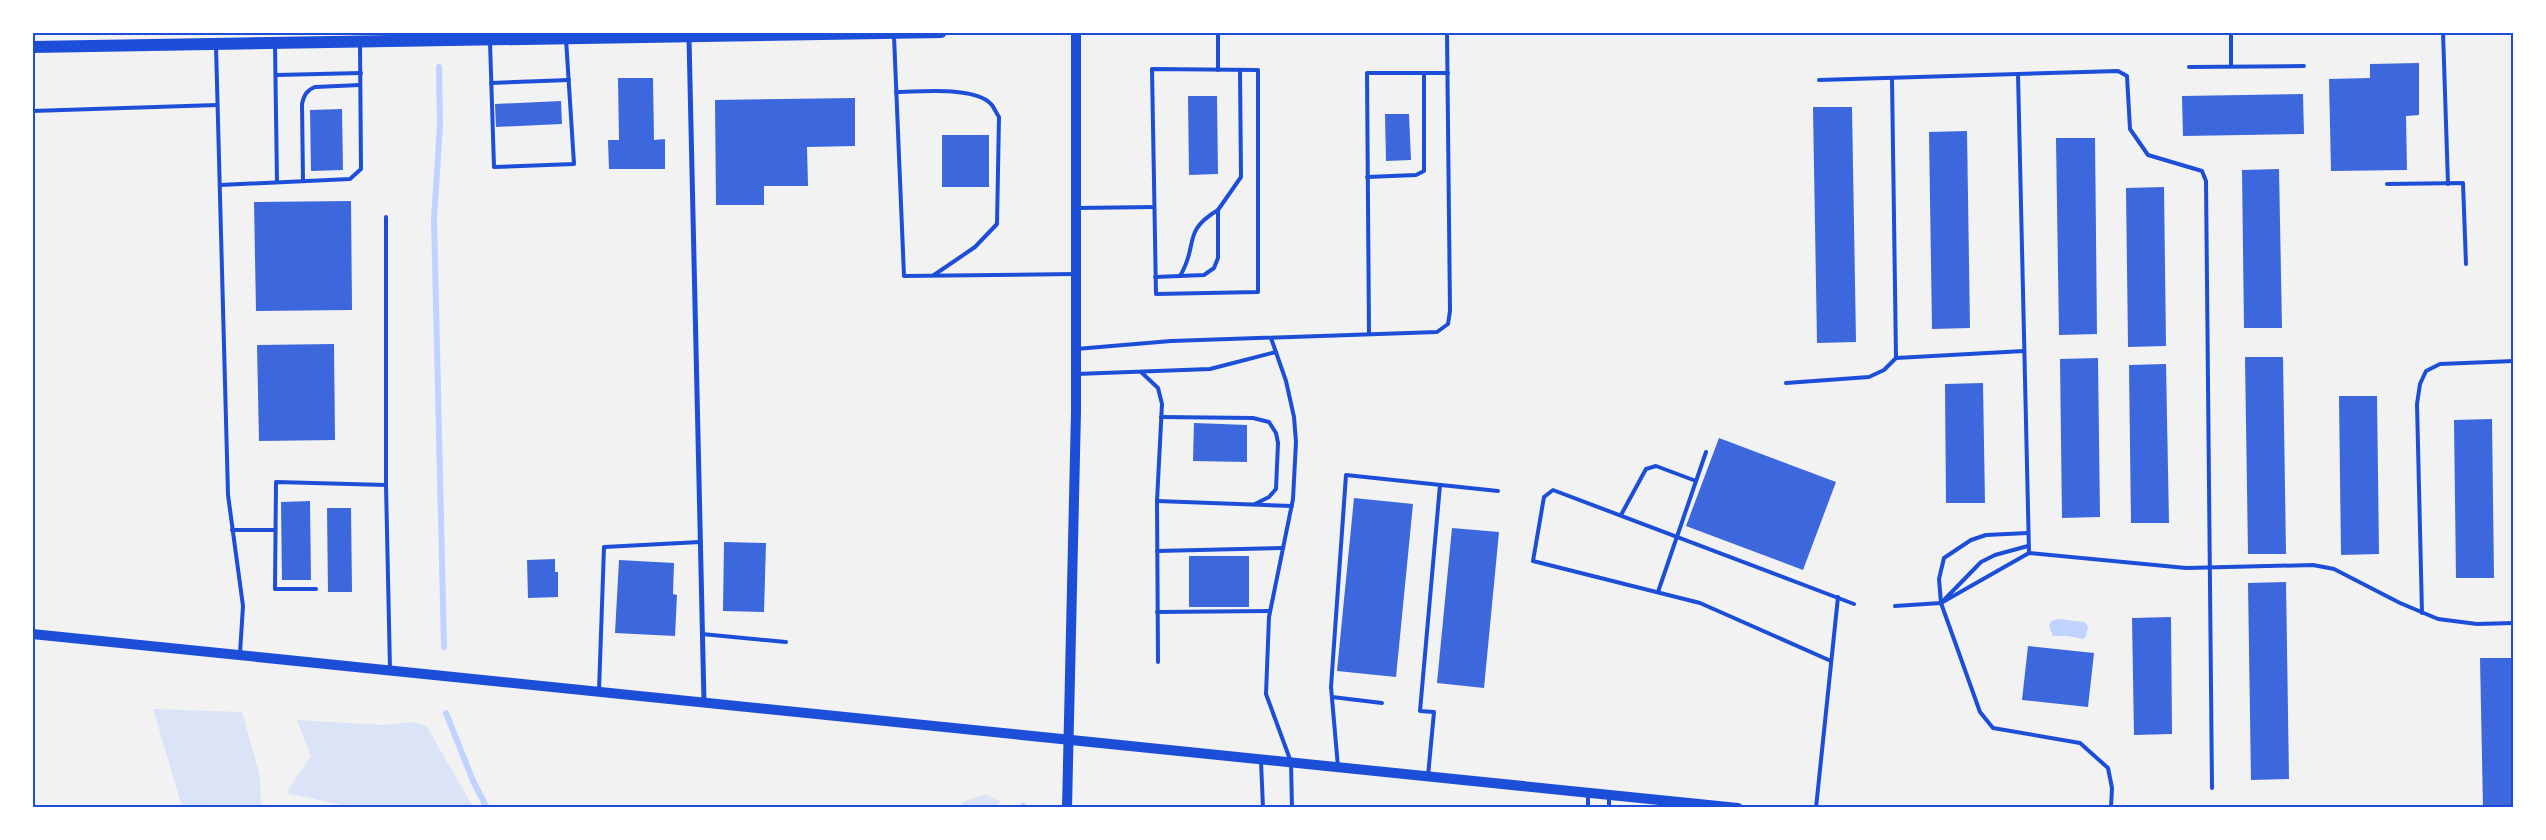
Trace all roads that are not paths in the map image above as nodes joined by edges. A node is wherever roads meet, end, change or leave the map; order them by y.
1 (941, 32) edge
2 (1076, 32) edge
3 (1218, 32) edge
4 (1447, 32) edge
5 (2232, 32) edge
6 (2443, 32) edge
7 (894, 33) edge
8 (651, 35) edge
9 (689, 37) junction
10 (216, 38) edge
11 (566, 39) junction
12 (490, 40) junction
13 (360, 42) junction
14 (275, 43) junction
15 (32, 47) edge
16 (2231, 66) junction
17 (2304, 66) dead end
18 (2189, 67) dead end
19 (1218, 70) junction
20 (1240, 70) junction
21 (361, 73) junction
22 (1424, 73) junction
23 (1448, 73) junction
24 (2018, 74) junction
25 (276, 75) junction
26 (1892, 78) junction
27 (569, 80) junction
28 (1819, 80) dead end
29 (491, 83) junction
30 (360, 85) junction
31 (896, 92) junction
32 (217, 105) junction
33 (32, 111) edge
34 (1368, 177) junction
35 (302, 181) junction
36 (277, 182) junction
37 (2387, 184) dead end
38 (2448, 184) junction
39 (220, 185) junction
40 (1154, 207) junction
41 (1077, 208) junction
42 (1218, 210) junction
43 (386, 217) dead end
44 (2466, 264) dead end
45 (1077, 274) junction
46 (934, 275) junction
47 (1180, 276) junction
48 (1155, 277) junction
49 (1369, 334) junction
50 (1271, 338) junction
51 (1076, 349) junction
52 (2024, 350) junction
53 (1276, 352) junction
54 (1896, 358) junction
55 (2514, 362) edge
56 (1141, 372) junction
57 (1076, 374) junction
58 (1786, 383) dead end
59 (1161, 417) junction
60 (1706, 452) dead end
61 (1696, 480) junction
62 (386, 485) junction
63 (1440, 485) junction
64 (1498, 491) dead end
65 (1157, 501) junction
66 (1255, 504) junction
67 (1292, 506) junction
68 (1621, 515) junction
69 (232, 530) junction
70 (275, 530) junction
71 (2028, 533) junction
72 (1677, 537) junction
73 (700, 542) junction
74 (2028, 546) junction
75 (1283, 548) junction
76 (1157, 551) junction
77 (2029, 553) junction
78 (2210, 569) junction
79 (316, 588) dead end
80 (1658, 592) junction
81 (1838, 598) junction
82 (1941, 603) junction
83 (1854, 604) dead end
84 (1895, 606) dead end
85 (1270, 611) junction
86 (1157, 612) junction
87 (2422, 612) junction
88 (2514, 623) edge
89 (32, 634) edge
90 (702, 634) junction
91 (786, 642) dead end
92 (240, 656) junction
93 (1831, 661) junction
94 (1158, 662) dead end
95 (390, 671) junction
96 (599, 691) junction
97 (1332, 698) junction
98 (704, 702) junction
99 (1382, 703) dead end
100 (1068, 740) junction
101 (1260, 759) junction
102 (1291, 762) junction
103 (1338, 767) junction
104 (1428, 776) junction
105 (2212, 788) dead end
106 (1588, 792) junction
107 (1609, 794) junction
108 (1068, 808) edge
109 (1263, 808) edge
110 (1292, 808) edge
111 (1588, 808) edge
112 (1609, 808) edge
113 (1738, 808) edge
114 (1816, 808) edge
115 (2111, 808) edge

1 - 7 main road
2 - 41 main road
3 - 19 lane
4 - 23 lane
5 - 16 lane
6 - 38 lane
7 - 9 main road
7 - 31 lane
8 - 9 main road
8 - 11 main road
9 - 73 street
10 - 14 main road
10 - 15 main road
10 - 32 lane
11 - 12 main road
11 - 27 lane
12 - 13 main road
12 - 29 lane
13 - 14 main road
13 - 21 lane
14 - 25 lane
16 - 17 lane
16 - 18 lane
19 - 20 lane
19 - 40 lane
20 - 42 lane
20 - 48 lane
21 - 25 lane
21 - 30 lane
22 - 23 lane
22 - 34 lane
22 - 34 lane
23 - 49 lane
24 - 26 lane
24 - 52 lane
24 - 78 lane
25 - 36 lane
26 - 28 lane
26 - 54 lane
27 - 29 lane
27 - 29 lane
30 - 35 lane
30 - 35 lane
31 - 46 lane
31 - 46 lane
32 - 33 lane
32 - 39 lane
34 - 49 lane
35 - 36 lane
36 - 39 lane
37 - 38 lane
38 - 44 lane
39 - 69 lane
40 - 41 lane
40 - 48 lane
41 - 45 main road
42 - 47 lane
42 - 47 lane
43 - 62 lane
45 - 46 lane
45 - 51 main road
47 - 48 lane
49 - 50 lane
50 - 51 lane
50 - 53 lane
51 - 57 main road
52 - 54 lane
52 - 71 lane
53 - 56 lane
53 - 67 lane
54 - 58 lane
55 - 87 lane
56 - 57 lane
56 - 59 lane
57 - 100 main road
59 - 65 lane
59 - 66 lane
60 - 61 lane
61 - 68 lane
61 - 72 lane
62 - 70 lane
62 - 95 lane
63 - 64 lane
63 - 97 lane
63 - 104 lane
65 - 66 lane
65 - 76 lane
66 - 67 lane
67 - 75 lane
68 - 72 lane
68 - 80 lane
69 - 70 lane
69 - 92 lane
70 - 79 lane
71 - 74 lane
71 - 82 lane
72 - 80 lane
72 - 81 lane
73 - 90 street
73 - 96 lane
74 - 77 lane
74 - 82 lane
75 - 76 lane
75 - 85 lane
76 - 86 lane
77 - 78 lane
77 - 82 lane
78 - 87 lane
78 - 105 lane
80 - 93 lane
81 - 83 lane
81 - 93 lane
82 - 84 lane
82 - 115 lane
85 - 86 lane
85 - 102 lane
86 - 94 lane
87 - 88 lane
89 - 92 main road
90 - 91 lane
90 - 98 street
92 - 95 main road
93 - 114 lane
95 - 96 main road
96 - 98 main road
97 - 99 lane
97 - 103 lane
98 - 100 main road
100 - 101 main road
100 - 108 main road
101 - 102 main road
101 - 109 lane
102 - 103 main road
102 - 110 lane
103 - 104 main road
104 - 106 main road
106 - 107 main road
106 - 111 lane
107 - 112 lane
107 - 113 main road

